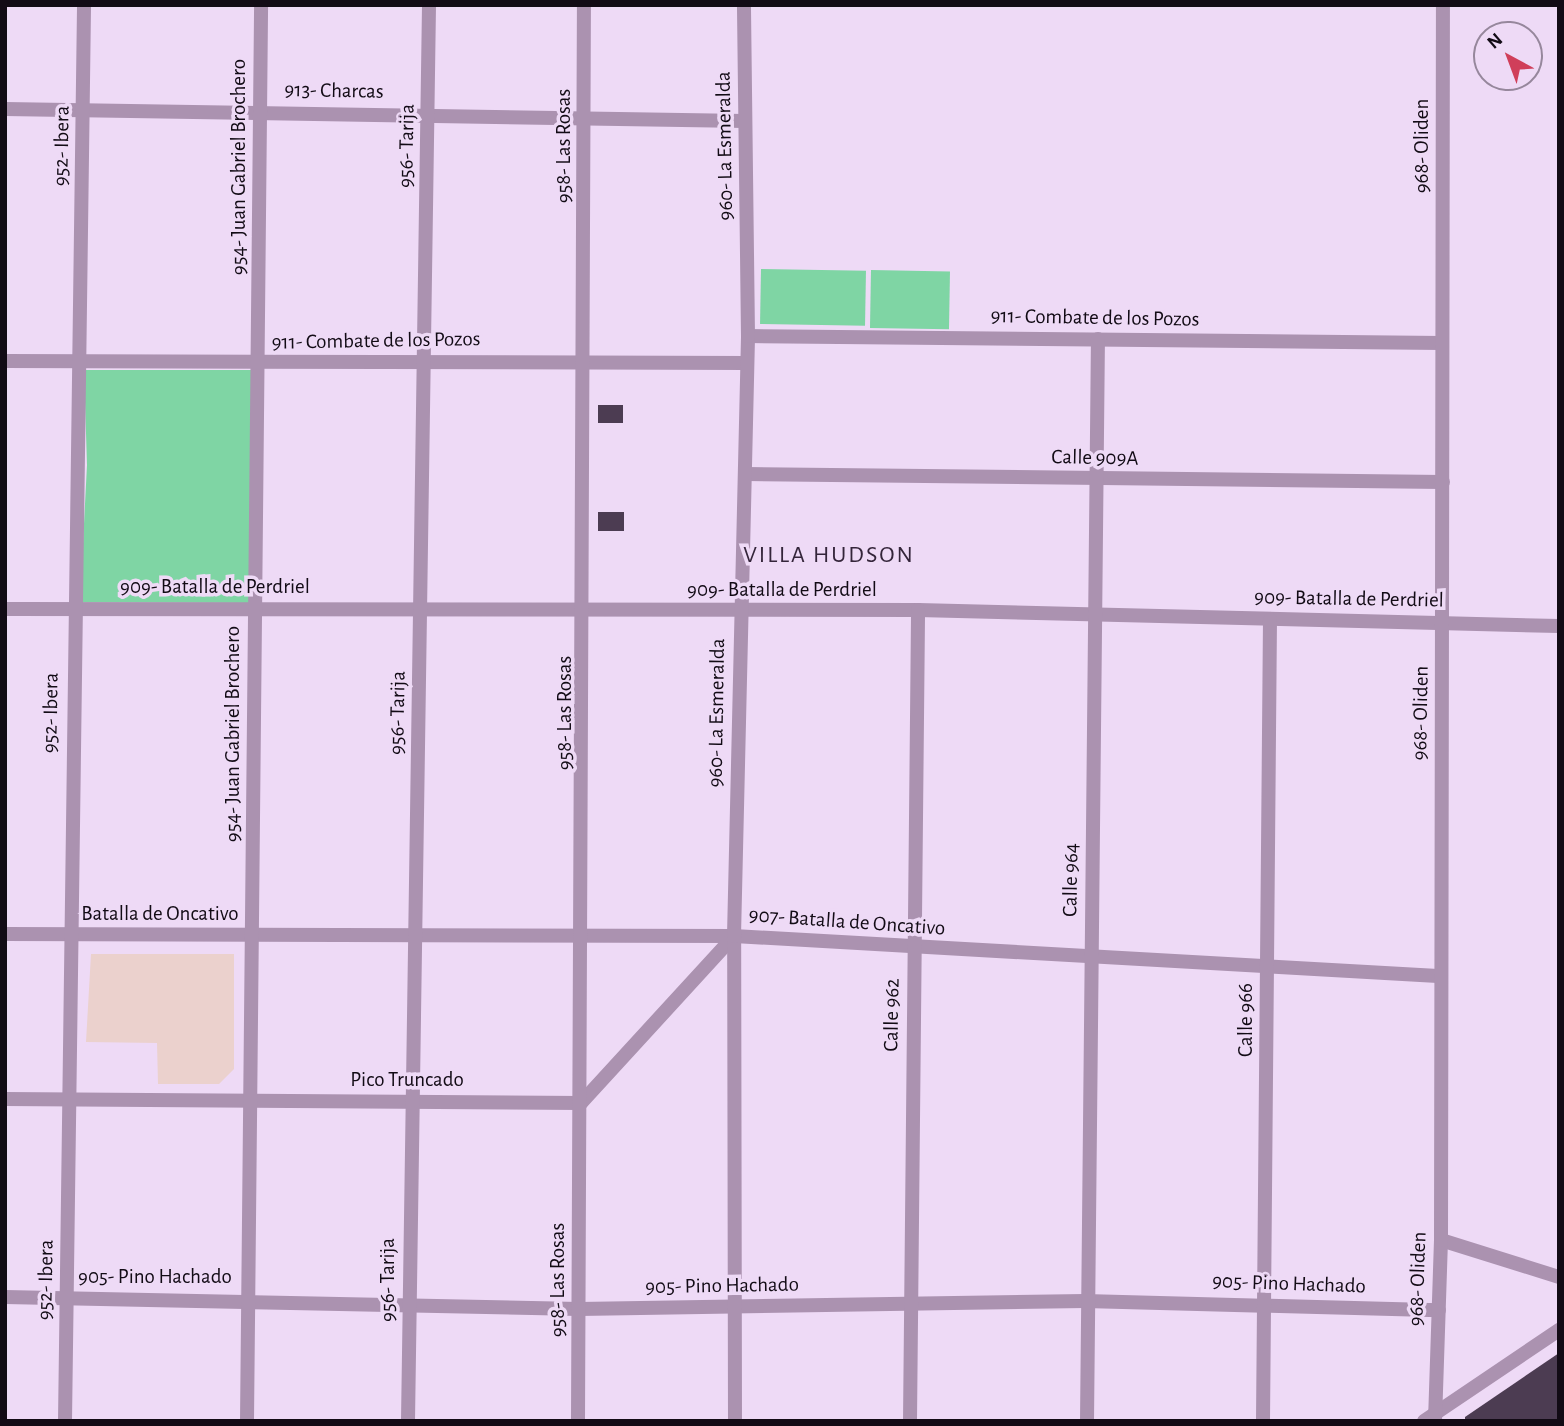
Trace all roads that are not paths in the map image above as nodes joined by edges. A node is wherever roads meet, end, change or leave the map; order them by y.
1 (83, 5) edge
2 (261, 5) edge
3 (429, 5) edge
4 (584, 5) edge
5 (744, 5) edge
6 (1443, 5) edge
7 (5, 109) edge
8 (84, 110) junction
9 (261, 111) junction
10 (429, 113) junction
11 (584, 121) junction
12 (745, 121) junction
13 (748, 336) junction
14 (1098, 339) junction
15 (1442, 343) junction
16 (425, 359) junction
17 (5, 360) edge
18 (258, 363) junction
19 (587, 363) junction
20 (747, 363) junction
21 (77, 364) junction
22 (747, 474) junction
23 (1096, 479) junction
24 (1443, 482) junction
25 (74, 607) junction
26 (254, 608) junction
27 (5, 609) edge
28 (421, 609) junction
29 (586, 609) junction
30 (918, 610) junction
31 (740, 613) junction
32 (1095, 614) junction
33 (1270, 620) junction
34 (1443, 621) junction
35 (1559, 626) edge
36 (5, 934) edge
37 (416, 934) junction
38 (68, 935) junction
39 (253, 935) junction
40 (585, 936) junction
41 (734, 936) junction
42 (914, 947) junction
43 (1092, 959) junction
44 (1267, 968) junction
45 (1438, 976) junction
46 (70, 1099) junction
47 (5, 1100) edge
48 (250, 1100) junction
49 (411, 1100) junction
50 (581, 1103) junction
51 (1441, 1240) junction
52 (1559, 1278) edge
53 (5, 1297) edge
54 (248, 1297) junction
55 (66, 1298) junction
56 (1085, 1301) junction
57 (909, 1303) junction
58 (1265, 1303) junction
59 (409, 1304) junction
60 (737, 1307) junction
61 (579, 1309) junction
62 (1439, 1310) junction
63 (1559, 1330) edge
64 (1431, 1418) edge
65 (65, 1421) edge
66 (247, 1421) edge
67 (408, 1421) edge
68 (578, 1421) edge
69 (735, 1421) edge
70 (910, 1421) edge
71 (1087, 1421) edge
72 (1263, 1421) edge

1 - 8 street, 952- Ibera
2 - 9 street, 954- Juan Gabriel Brochero
3 - 10 street, 956- Tarija
4 - 11 street, 958- Las Rosas
5 - 12 street, 960- La Esmeralda
6 - 15 street, 968- Oliden
7 - 8 street, 913- Charcas
8 - 9 street, 913- Charcas
8 - 21 street, 952- Ibera
9 - 10 street, 913- Charcas
9 - 18 street, 954- Juan Gabriel Brochero
10 - 11 street, 913- Charcas
10 - 16 street, 956- Tarija
11 - 12 street, 913- Charcas
11 - 19 street, 958- Las Rosas
12 - 13 street, 960- La Esmeralda
13 - 14 street, 911- Combate de los Pozos
13 - 20 street, 960- La Esmeralda
14 - 15 street, 911- Combate de los Pozos
14 - 23 street, Calle 964
15 - 24 street, 968- Oliden
16 - 18 street, 911- Combate de los Pozos
16 - 19 street, 911- Combate de los Pozos
16 - 28 street, 956- Tarija
17 - 21 street, 911- Combate de los Pozos
18 - 21 street, 911- Combate de los Pozos
18 - 26 street, 954- Juan Gabriel Brochero
19 - 20 street, 911- Combate de los Pozos
19 - 29 street, 958- Las Rosas
20 - 22 street, 960- La Esmeralda
21 - 25 street, 952- Ibera
22 - 23 street, Calle 909A
22 - 31 street, 960- La Esmeralda
23 - 24 street, Calle 909A
23 - 32 street, Calle 964
24 - 34 street, 968- Oliden
25 - 26 street, 909- Batalla de Perdriel
25 - 27 street, 909- Batalla de Perdriel
25 - 38 street, 952- Ibera
26 - 28 street, 909- Batalla de Perdriel
26 - 39 street, 954- Juan Gabriel Brochero
28 - 29 street, 909- Batalla de Perdriel
28 - 37 street, 956- Tarija
29 - 31 street, 909- Batalla de Perdriel
29 - 40 street, 958- Las Rosas
30 - 31 street, 909- Batalla de Perdriel
30 - 32 street, 909- Batalla de Perdriel
30 - 42 street, Calle 962
31 - 41 street, 960- La Esmeralda
32 - 33 street, 909- Batalla de Perdriel
32 - 43 street, Calle 964
33 - 34 street, 909- Batalla de Perdriel
33 - 44 street, Calle 966
34 - 35 street, 909- Batalla de Perdriel
34 - 45 street, 968- Oliden
36 - 38 street
37 - 39 street, 907- Batalla de Oncativo
37 - 40 street, 907- Batalla de Oncativo
37 - 49 street, 956- Tarija
38 - 39 street, Batalla de Oncativo
38 - 46 street, 952- Ibera
39 - 48 street, 954- Juan Gabriel Brochero
40 - 41 street, 907- Batalla de Oncativo
40 - 50 street, 958- Las Rosas
41 - 42 street, 907- Batalla de Oncativo
41 - 50 street
41 - 60 street, 960- La Esmeralda
42 - 43 street, 907- Batalla de Oncativo
42 - 57 street, Calle 962
43 - 44 street, 907- Batalla de Oncativo
43 - 56 street, Calle 964
44 - 45 street, 907- Batalla de Oncativo
44 - 58 street, Calle 966
45 - 51 street, 968- Oliden
46 - 47 street, Pico Truncado
46 - 48 street, Pico Truncado
46 - 55 street, 952- Ibera
48 - 49 street, Pico Truncado
48 - 54 street, 954- Juan Gabriel Brochero
49 - 50 street, Pico Truncado
49 - 59 street, 956- Tarija
50 - 61 street, 958- Las Rosas
51 - 52 street
51 - 62 street, 968- Oliden
53 - 55 street, 905- Pino Hachado
54 - 55 street, 905- Pino Hachado
54 - 59 street, 905- Pino Hachado
54 - 66 street, 954- Juan Gabriel Brochero
55 - 65 street, 952- Ibera
56 - 57 street, 905- Pino Hachado
56 - 58 street, 905- Pino Hachado
56 - 71 street, Calle 964
57 - 60 street, 905- Pino Hachado
57 - 70 street, Calle 962
58 - 62 street, 905- Pino Hachado
58 - 72 street, Calle 966
59 - 61 street, 905- Pino Hachado
59 - 67 street, 956- Tarija
60 - 61 street, 905- Pino Hachado
60 - 69 street, 960- La Esmeralda
61 - 68 street, 958- Las Rosas
62 - 64 street, 968- Oliden
63 - 64 street

